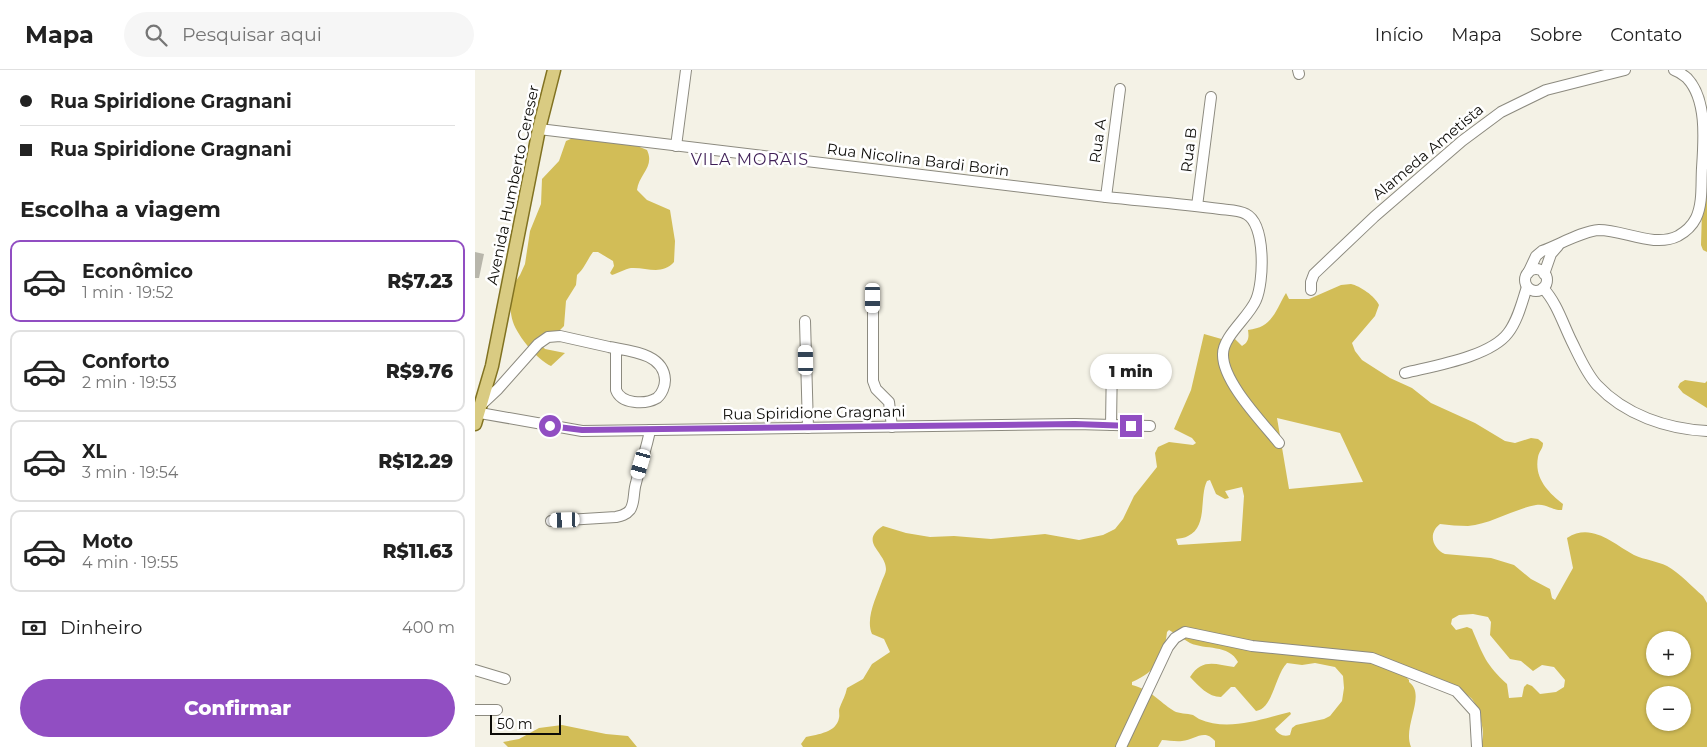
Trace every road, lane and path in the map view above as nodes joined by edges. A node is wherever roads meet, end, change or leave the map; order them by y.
1 (554, 70) edge
2 (686, 70) edge
3 (1625, 70) edge
4 (1675, 70) edge
5 (1120, 88) dead end
6 (1211, 97) dead end
7 (539, 129) junction
8 (676, 146) junction
9 (1106, 198) junction
10 (1197, 206) junction
11 (1558, 245) junction
12 (1528, 273) junction
13 (1544, 274) junction
14 (1527, 286) junction
15 (1543, 288) junction
16 (1311, 290) dead end
17 (873, 298) dead end
18 (805, 321) dead end
19 (616, 349) junction
20 (1112, 360) dead end
21 (1405, 373) dead end
22 (479, 414) edge
23 (1111, 425) junction
24 (1150, 426) dead end
25 (891, 427) junction
26 (808, 428) junction
27 (650, 430) junction
28 (1707, 431) edge
29 (1279, 443) dead end
30 (551, 521) dead end
31 (475, 670) edge
32 (505, 679) dead end
33 (475, 710) edge
34 (497, 710) dead end
35 (1121, 747) edge
36 (1477, 747) edge

1 - 7 main road, Avenida Humberto Cereser
2 - 8 street
3 - 16 street, Alameda Ametista
4 - 11 street
5 - 9 street, Rua A
6 - 10 street, Rua B
7 - 8 street, Rua Nicolina Bardi Borin
7 - 22 main road, Avenida Humberto Cereser
8 - 9 street, Rua Nicolina Bardi Borin
9 - 10 street, Rua Nicolina Bardi Borin
10 - 29 street, Rua Nicolina Bardi Borin
11 - 12 street
11 - 13 street
12 - 13 street
12 - 14 street
13 - 15 street
14 - 15 street
14 - 21 street
15 - 28 street
17 - 25 street
18 - 26 street
19 - 19 street
19 - 22 street
20 - 23 street
22 - 27 street, Rua Spiridione Gragnani
23 - 24 street, Rua Spiridione Gragnani
23 - 25 street, Rua Spiridione Gragnani
25 - 26 street, Rua Spiridione Gragnani
26 - 27 street, Rua Spiridione Gragnani
27 - 30 street
31 - 32 street
33 - 34 street
35 - 36 street

